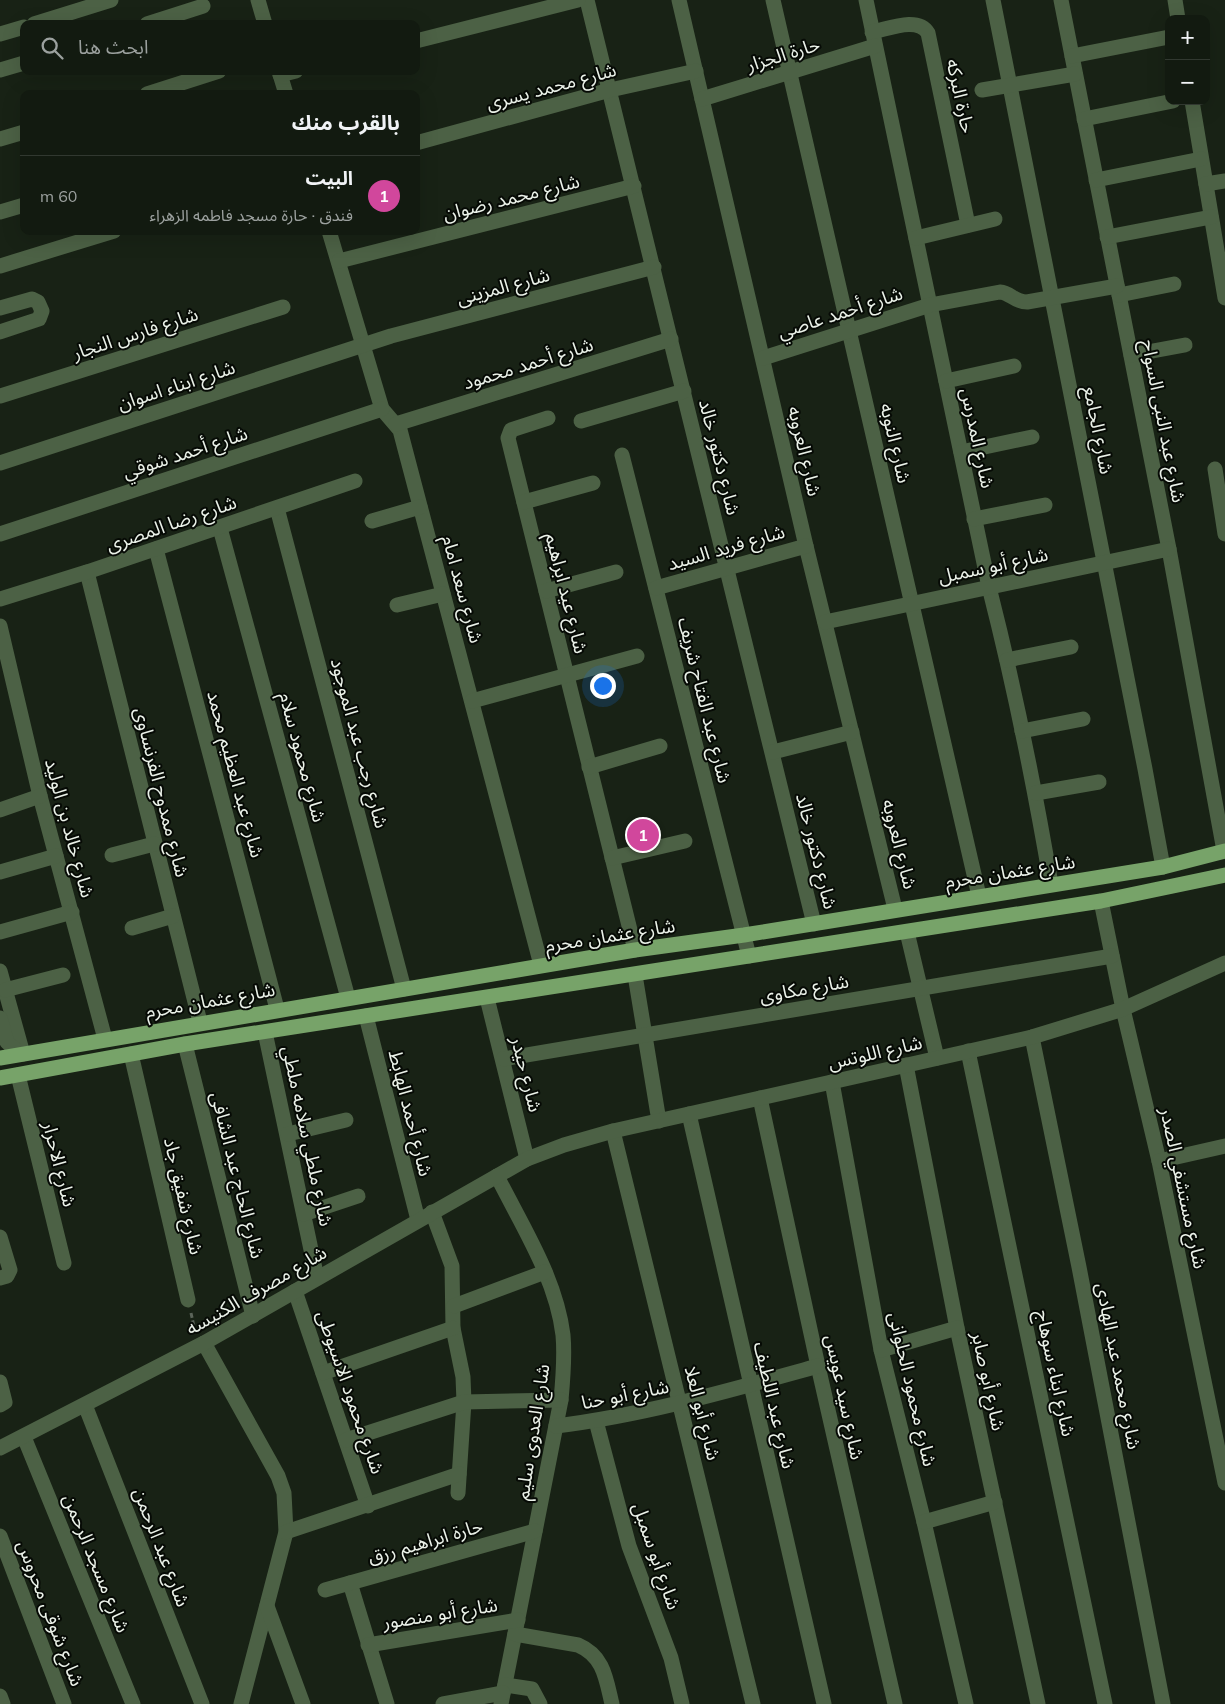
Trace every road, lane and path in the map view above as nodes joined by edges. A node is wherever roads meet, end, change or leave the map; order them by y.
1 (111, 0) edge
2 (258, 0) edge
3 (578, 0) edge
4 (587, 0) edge
5 (679, 0) edge
6 (773, 0) edge
7 (866, 0) edge
8 (993, 0) edge
9 (1061, 0) edge
10 (1175, 0) edge
11 (203, 6) dead end
12 (1177, 15) edge
13 (47, 20) edge
14 (159, 20) edge
15 (264, 20) edge
16 (20, 28) edge
17 (0, 34) edge
18 (1165, 38) edge
19 (874, 39) junction
20 (420, 40) edge
21 (1072, 56) junction
22 (20, 63) edge
23 (0, 70) edge
24 (696, 71) junction
25 (790, 72) junction
26 (1076, 74) junction
27 (206, 75) edge
28 (281, 75) edge
29 (1010, 85) junction
30 (159, 90) edge
31 (285, 90) edge
32 (610, 90) junction
33 (982, 90) dead end
34 (702, 99) junction
35 (1165, 103) edge
36 (1193, 105) edge
37 (1084, 118) junction
38 (20, 133) edge
39 (0, 139) edge
40 (420, 142) edge
41 (1202, 159) junction
42 (1096, 180) junction
43 (1225, 181) edge
44 (1206, 184) junction
45 (634, 186) junction
46 (20, 206) edge
47 (0, 212) edge
48 (1211, 217) junction
49 (995, 218) dead end
50 (968, 225) junction
51 (101, 235) edge
52 (330, 235) edge
53 (1107, 237) junction
54 (916, 238) junction
55 (339, 261) junction
56 (0, 266) edge
57 (654, 267) junction
58 (1174, 284) dead end
59 (1118, 290) junction
60 (1052, 297) junction
61 (1225, 298) edge
62 (930, 305) junction
63 (283, 307) dead end
64 (0, 308) edge
65 (850, 330) junction
66 (0, 332) edge
67 (672, 339) junction
68 (1185, 344) dead end
69 (364, 345) junction
70 (1131, 355) junction
71 (763, 358) junction
72 (1014, 366) dead end
73 (946, 381) junction
74 (684, 392) junction
75 (0, 396) edge
76 (382, 408) junction
77 (548, 418) dead end
78 (581, 421) dead end
79 (396, 424) junction
80 (1032, 437) dead end
81 (961, 452) junction
82 (622, 455) dead end
83 (0, 462) edge
84 (1215, 469) dead end
85 (355, 481) dead end
86 (593, 482) dead end
87 (524, 502) junction
88 (1045, 505) dead end
89 (420, 507) junction
90 (277, 508) junction
91 (974, 519) junction
92 (372, 521) dead end
93 (220, 528) junction
94 (0, 534) edge
95 (1225, 534) edge
96 (806, 546) junction
97 (156, 549) junction
98 (1169, 549) junction
99 (1104, 562) junction
100 (726, 568) junction
101 (87, 572) junction
102 (616, 572) dead end
103 (989, 587) junction
104 (656, 588) junction
105 (546, 591) junction
106 (443, 594) junction
107 (0, 599) edge
108 (912, 602) junction
109 (397, 605) dead end
110 (825, 622) junction
111 (0, 626) edge
112 (1072, 647) dead end
113 (637, 656) dead end
114 (1007, 660) junction
115 (567, 675) junction
116 (472, 701) junction
117 (1083, 718) dead end
118 (1022, 731) junction
119 (852, 732) junction
120 (660, 746) dead end
121 (773, 752) junction
122 (589, 767) junction
123 (1099, 782) dead end
124 (1036, 793) junction
125 (40, 796) junction
126 (0, 810) edge
127 (685, 841) dead end
128 (154, 844) junction
129 (1225, 851) edge
130 (112, 855) dead end
131 (56, 856) junction
132 (612, 858) junction
133 (1163, 868) junction
134 (0, 872) edge
135 (1225, 875) edge
136 (1051, 884) junction
137 (979, 896) junction
138 (1101, 901) junction
139 (895, 909) junction
140 (72, 912) junction
141 (173, 916) junction
142 (814, 924) junction
143 (132, 928) dead end
144 (0, 932) edge
145 (906, 932) junction
146 (744, 936) junction
147 (635, 950) junction
148 (749, 956) junction
149 (1112, 956) junction
150 (1225, 963) edge
151 (541, 965) junction
152 (0, 971) edge
153 (63, 975) dead end
154 (635, 975) junction
155 (404, 989) junction
156 (920, 989) junction
157 (5, 990) junction
158 (348, 998) junction
159 (487, 998) junction
160 (277, 1009) junction
161 (1123, 1009) junction
162 (366, 1016) junction
163 (0, 1018) edge
164 (200, 1022) junction
165 (265, 1032) junction
166 (645, 1035) junction
167 (1032, 1036) junction
168 (106, 1039) junction
169 (185, 1044) junction
170 (968, 1051) junction
171 (21, 1054) junction
172 (131, 1054) junction
173 (0, 1058) edge
174 (937, 1058) junction
175 (503, 1059) junction
176 (906, 1065) junction
177 (18, 1074) junction
178 (0, 1078) edge
179 (832, 1082) junction
180 (760, 1098) junction
181 (689, 1114) junction
182 (346, 1120) dead end
183 (659, 1121) junction
184 (613, 1131) junction
185 (288, 1134) junction
186 (1225, 1146) edge
187 (527, 1159) junction
188 (1159, 1161) junction
189 (497, 1176) junction
190 (358, 1196) dead end
191 (432, 1212) junction
192 (304, 1214) junction
193 (418, 1220) junction
194 (0, 1236) edge
195 (64, 1263) dead end
196 (545, 1272) junction
197 (0, 1278) edge
198 (317, 1278) junction
199 (295, 1291) junction
200 (188, 1300) joint
201 (454, 1306) junction
202 (252, 1316) junction
203 (453, 1328) junction
204 (957, 1328) junction
205 (201, 1345) junction
206 (881, 1350) junction
207 (818, 1366) junction
208 (323, 1373) junction
209 (0, 1382) edge
210 (750, 1385) junction
211 (561, 1400) junction
212 (464, 1402) junction
213 (680, 1404) junction
214 (0, 1405) edge
215 (85, 1405) junction
216 (596, 1421) junction
217 (556, 1426) junction
218 (24, 1437) junction
219 (346, 1440) junction
220 (0, 1448) edge
221 (1224, 1466) edge
222 (459, 1474) junction
223 (1225, 1483) edge
224 (458, 1493) dead end
225 (995, 1502) junction
226 (368, 1506) junction
227 (924, 1522) junction
228 (536, 1531) junction
229 (286, 1532) junction
230 (0, 1536) edge
231 (350, 1583) junction
232 (326, 1590) dead end
233 (267, 1606) junction
234 (517, 1627) junction
235 (368, 1645) junction
236 (503, 1694) edge
237 (0, 1696) edge
238 (3, 1704) edge
239 (64, 1704) edge
240 (133, 1704) edge
241 (202, 1704) edge
242 (241, 1704) edge
243 (303, 1704) edge
244 (387, 1704) edge
245 (443, 1704) edge
246 (540, 1704) edge
247 (612, 1704) edge
248 (682, 1704) edge
249 (752, 1704) edge
250 (824, 1704) edge
251 (895, 1704) edge
252 (966, 1704) edge
253 (1038, 1704) edge
254 (1105, 1704) edge
255 (1163, 1704) edge

1 - 13 street
2 - 15 street
3 - 20 street
4 - 32 street, شارع دكتور خالد
5 - 24 street, شارع العروبه
6 - 25 street, شارع النوبه
7 - 19 street, شارع المدرس
8 - 29 street, شارع الجامع
9 - 21 street, شارع عبد النبى السواح
10 - 12 street
11 - 14 street
16 - 17 street
18 - 21 street
19 - 25 street, حارة الجزار
19 - 50 street, حارة البركه
19 - 54 street, شارع المدرس
21 - 26 street, شارع عبد النبى السواح
22 - 23 street
24 - 32 street, شارع محمد يسرى
24 - 34 street, شارع العروبه
25 - 34 street, حارة الجزار
25 - 65 street, شارع النوبه
26 - 29 street
26 - 37 street, شارع عبد النبى السواح
27 - 30 street
28 - 31 street
29 - 33 street
29 - 60 street, شارع الجامع
32 - 40 street, شارع محمد يسرى
32 - 45 street, شارع دكتور خالد
34 - 71 street, شارع العروبه
35 - 37 street
36 - 41 street
37 - 42 street, شارع عبد النبى السواح
38 - 39 street
41 - 42 street
41 - 44 street
42 - 53 street, شارع عبد النبى السواح
43 - 44 street
44 - 48 street
45 - 55 street, شارع محمد رضوان
45 - 57 street, شارع دكتور خالد
46 - 47 street
48 - 53 street
48 - 61 street
49 - 50 street
50 - 54 street
51 - 56 street
52 - 55 street, شارع سعد امام
53 - 59 street, شارع عبد النبى السواح
54 - 62 street, شارع المدرس
55 - 69 street, شارع سعد امام
57 - 67 street, شارع دكتور خالد
57 - 69 street, شارع المزينى
58 - 59 street, شارع أحمد عاصي
59 - 60 street, شارع أحمد عاصي
59 - 70 street, شارع عبد النبى السواح
60 - 62 street, شارع أحمد عاصي
60 - 99 street, شارع الجامع
62 - 65 street, شارع أحمد عاصي
62 - 73 street, شارع المدرس
63 - 75 street, شارع فارس النجار
64 - 66 street
65 - 71 street, شارع أحمد عاصي
65 - 108 street, شارع النوبه
67 - 74 street, شارع دكتور خالد
67 - 79 street, شارع أحمد محمود
68 - 70 street
69 - 76 street, شارع سعد امام
69 - 83 street, شارع ابناء اسوان
70 - 98 street, شارع عبد النبى السواح
71 - 96 street, شارع العروبه
72 - 73 street
73 - 81 street, شارع المدرس
74 - 78 street
74 - 100 street, شارع دكتور خالد
76 - 79 street, شارع سعد امام
76 - 94 street, شارع أحمد شوقي
77 - 87 street, شارع عيد ابراهيم
79 - 89 street, شارع سعد امام
80 - 81 street
81 - 91 street, شارع المدرس
82 - 104 street, شارع عبد الفتاح شريف
84 - 95 street
85 - 90 street, شارع رضا المصرى
86 - 87 street
87 - 105 street, شارع عيد ابراهيم
88 - 91 street
89 - 92 street
89 - 106 street, شارع سعد امام
90 - 93 street, شارع رضا المصرى
90 - 155 street, شارع رجب عبد الموجود
91 - 103 street, شارع المدرس
93 - 97 street, شارع رضا المصرى
93 - 158 street, شارع محمود سلام
96 - 100 street, شارع فريد السيد
96 - 110 street, شارع العروبه
97 - 101 street, شارع رضا المصرى
97 - 160 street, شارع عبد العظيم محمد
98 - 99 street, شارع أبو سمبل
98 - 129 street, شارع عبد النبى السواح
99 - 103 street, شارع أبو سمبل
99 - 133 street, شارع الجامع
100 - 104 street, شارع فريد السيد
100 - 121 street, شارع دكتور خالد
101 - 107 street, شارع رضا المصرى
101 - 128 street, شارع ممدوح الفرنساوى
102 - 105 street
103 - 108 street, شارع أبو سمبل
103 - 114 street, شارع المدرس
104 - 146 street, شارع عبد الفتاح شريف
105 - 115 street, شارع عيد ابراهيم
106 - 109 street
106 - 116 street, شارع سعد امام
108 - 110 street, شارع أبو سمبل
108 - 137 street, شارع النوبه
110 - 119 street, شارع العروبه
111 - 125 street, شارع خالد بن الوليد
112 - 114 street
113 - 115 street
114 - 118 street, شارع المدرس
115 - 116 street
115 - 122 street, شارع عيد ابراهيم
116 - 151 street, شارع سعد امام
117 - 118 street
118 - 124 street, شارع المدرس
119 - 121 street
119 - 139 street, شارع العروبه
120 - 122 street
121 - 142 street, شارع دكتور خالد
122 - 132 street, شارع عيد ابراهيم
123 - 124 street
124 - 136 street, شارع المدرس
125 - 126 street
125 - 131 street, شارع خالد بن الوليد
127 - 132 street
128 - 130 street
128 - 141 street, شارع ممدوح الفرنساوى
129 - 133 main road, شارع عثمان محرم
131 - 134 street
131 - 140 street, شارع خالد بن الوليد
132 - 147 street, شارع عيد ابراهيم
133 - 136 main road, شارع عثمان محرم
135 - 138 main road
136 - 137 main road, شارع عثمان محرم
137 - 139 main road, شارع عثمان محرم
138 - 145 main road
138 - 149 street, شارع مستشفي الصدر
139 - 142 main road, شارع عثمان محرم
140 - 144 street
140 - 168 street, شارع خالد بن الوليد
141 - 143 street
141 - 164 street, شارع ممدوح الفرنساوى
142 - 146 main road, شارع عثمان محرم
145 - 148 main road
145 - 156 street
146 - 147 main road, شارع عثمان محرم
146 - 148 street, شارع عبد الفتاح شريف
147 - 151 main road, شارع عثمان محرم
148 - 154 main road
149 - 156 street, شارع مكاوى
149 - 161 street, شارع مستشفي الصدر
150 - 161 street, شارع اللوتس
151 - 155 main road, شارع عثمان محرم
152 - 157 street
153 - 157 street
154 - 159 main road
154 - 166 street
155 - 158 main road, شارع عثمان محرم
156 - 166 street, شارع مكاوى
156 - 174 street
157 - 171 street
158 - 160 main road, شارع عثمان محرم
159 - 162 main road
159 - 175 street, شارع حيدر
160 - 164 main road, شارع عثمان محرم
161 - 167 street, شارع اللوتس
161 - 188 street, شارع مستشفي الصدر
162 - 165 main road
162 - 193 street, شارع أحمد الهابط
163 - 171 street
164 - 168 main road, شارع عثمان محرم
165 - 169 main road
165 - 185 street, شارع ملطي سلامه ملطي
166 - 175 street, شارع مكاوى
166 - 183 street
167 - 170 street, شارع اللوتس
167 - 255 street, شارع محمد عبد الهادى
168 - 171 main road, شارع عثمان محرم
169 - 172 main road
169 - 202 street, شارع الحاج عبد الشافى
170 - 174 street, شارع اللوتس
170 - 254 street, شارع ابناء سوهاج
171 - 173 main road, شارع عثمان محرم
172 - 177 main road
172 - 200 street, شارع شفيق جاد
174 - 176 street, شارع اللوتس
175 - 187 street, شارع حيدر
176 - 179 street, شارع اللوتس
176 - 204 street, شارع أبو صابر
177 - 178 main road
177 - 195 street, شارع الاحرار
179 - 180 street, شارع اللوتس
179 - 206 street, شارع محمود الحلوانى
180 - 181 street, شارع اللوتس
180 - 207 street, شارع سيد عويس
181 - 183 street, شارع اللوتس
181 - 210 street, شارع عبد اللطيف
182 - 185 street
183 - 184 street, شارع اللوتس
184 - 187 street, شارع اللوتس
184 - 213 street, شارع أبو العلا
185 - 192 street, شارع ملطي سلامه ملطي
186 - 188 street
187 - 189 street, شارع مصرف الكنيسه
188 - 221 street, شارع مستشفي الصدر
189 - 191 street, شارع مصرف الكنيسه
189 - 196 street, شارع العدوى سليم
190 - 192 street
191 - 193 street, شارع مصرف الكنيسه
191 - 201 street
192 - 198 street, شارع ملطي سلامه ملطي
193 - 198 street, شارع مصرف الكنيسه
194 - 197 street
196 - 201 street
196 - 211 street, شارع العدوى سليم
198 - 199 street, شارع مصرف الكنيسه
199 - 202 street, شارع مصرف الكنيسه
199 - 208 street, شارع محمود الاسيوطى
200 - 205 path
201 - 203 street
202 - 205 street, شارع مصرف الكنيسه
203 - 208 street
203 - 212 street
204 - 206 street
204 - 225 street, شارع أبو صابر
205 - 215 street, شارع مصرف الكنيسه
205 - 229 street
206 - 227 street, شارع محمود الحلوانى
207 - 210 street, شارع أبو حنا
207 - 251 street, شارع سيد عويس
208 - 219 street, شارع محمود الاسيوطى
209 - 214 street
210 - 213 street, شارع أبو حنا
210 - 250 street, شارع عبد اللطيف
211 - 212 street
211 - 217 street, شارع العدوى سليم
212 - 219 street
212 - 222 street
213 - 216 street, شارع أبو حنا
213 - 249 street, شارع أبو العلا
215 - 218 street, شارع مصرف الكنيسه
215 - 241 street, شارع عبد الرحمن
216 - 217 street, شارع أبو حنا
216 - 248 street, شارع أبو سمبل
217 - 228 street, شارع العدوى سليم
218 - 220 street, شارع مصرف الكنيسه
218 - 240 street, شارع مسجد الرحمن
219 - 226 street, شارع محمود الاسيوطى
221 - 223 street, شارع مستشفي الصدر
222 - 224 street
222 - 226 street
225 - 227 street
225 - 253 street, شارع أبو صابر
226 - 229 street
227 - 252 street, شارع محمود الحلوانى
228 - 231 street, حارة ابراهيم رزق
228 - 234 street, شارع العدوى سليم
229 - 233 street
230 - 239 street, شارع شوقى محروس
231 - 232 street, حارة ابراهيم رزق
231 - 235 street
233 - 242 street
233 - 243 street
234 - 235 street, شارع أبو منصور
234 - 236 street, شارع العدوى سليم
234 - 247 street, شارع أبو منصور
235 - 244 street
236 - 245 street
236 - 246 street
237 - 238 street

